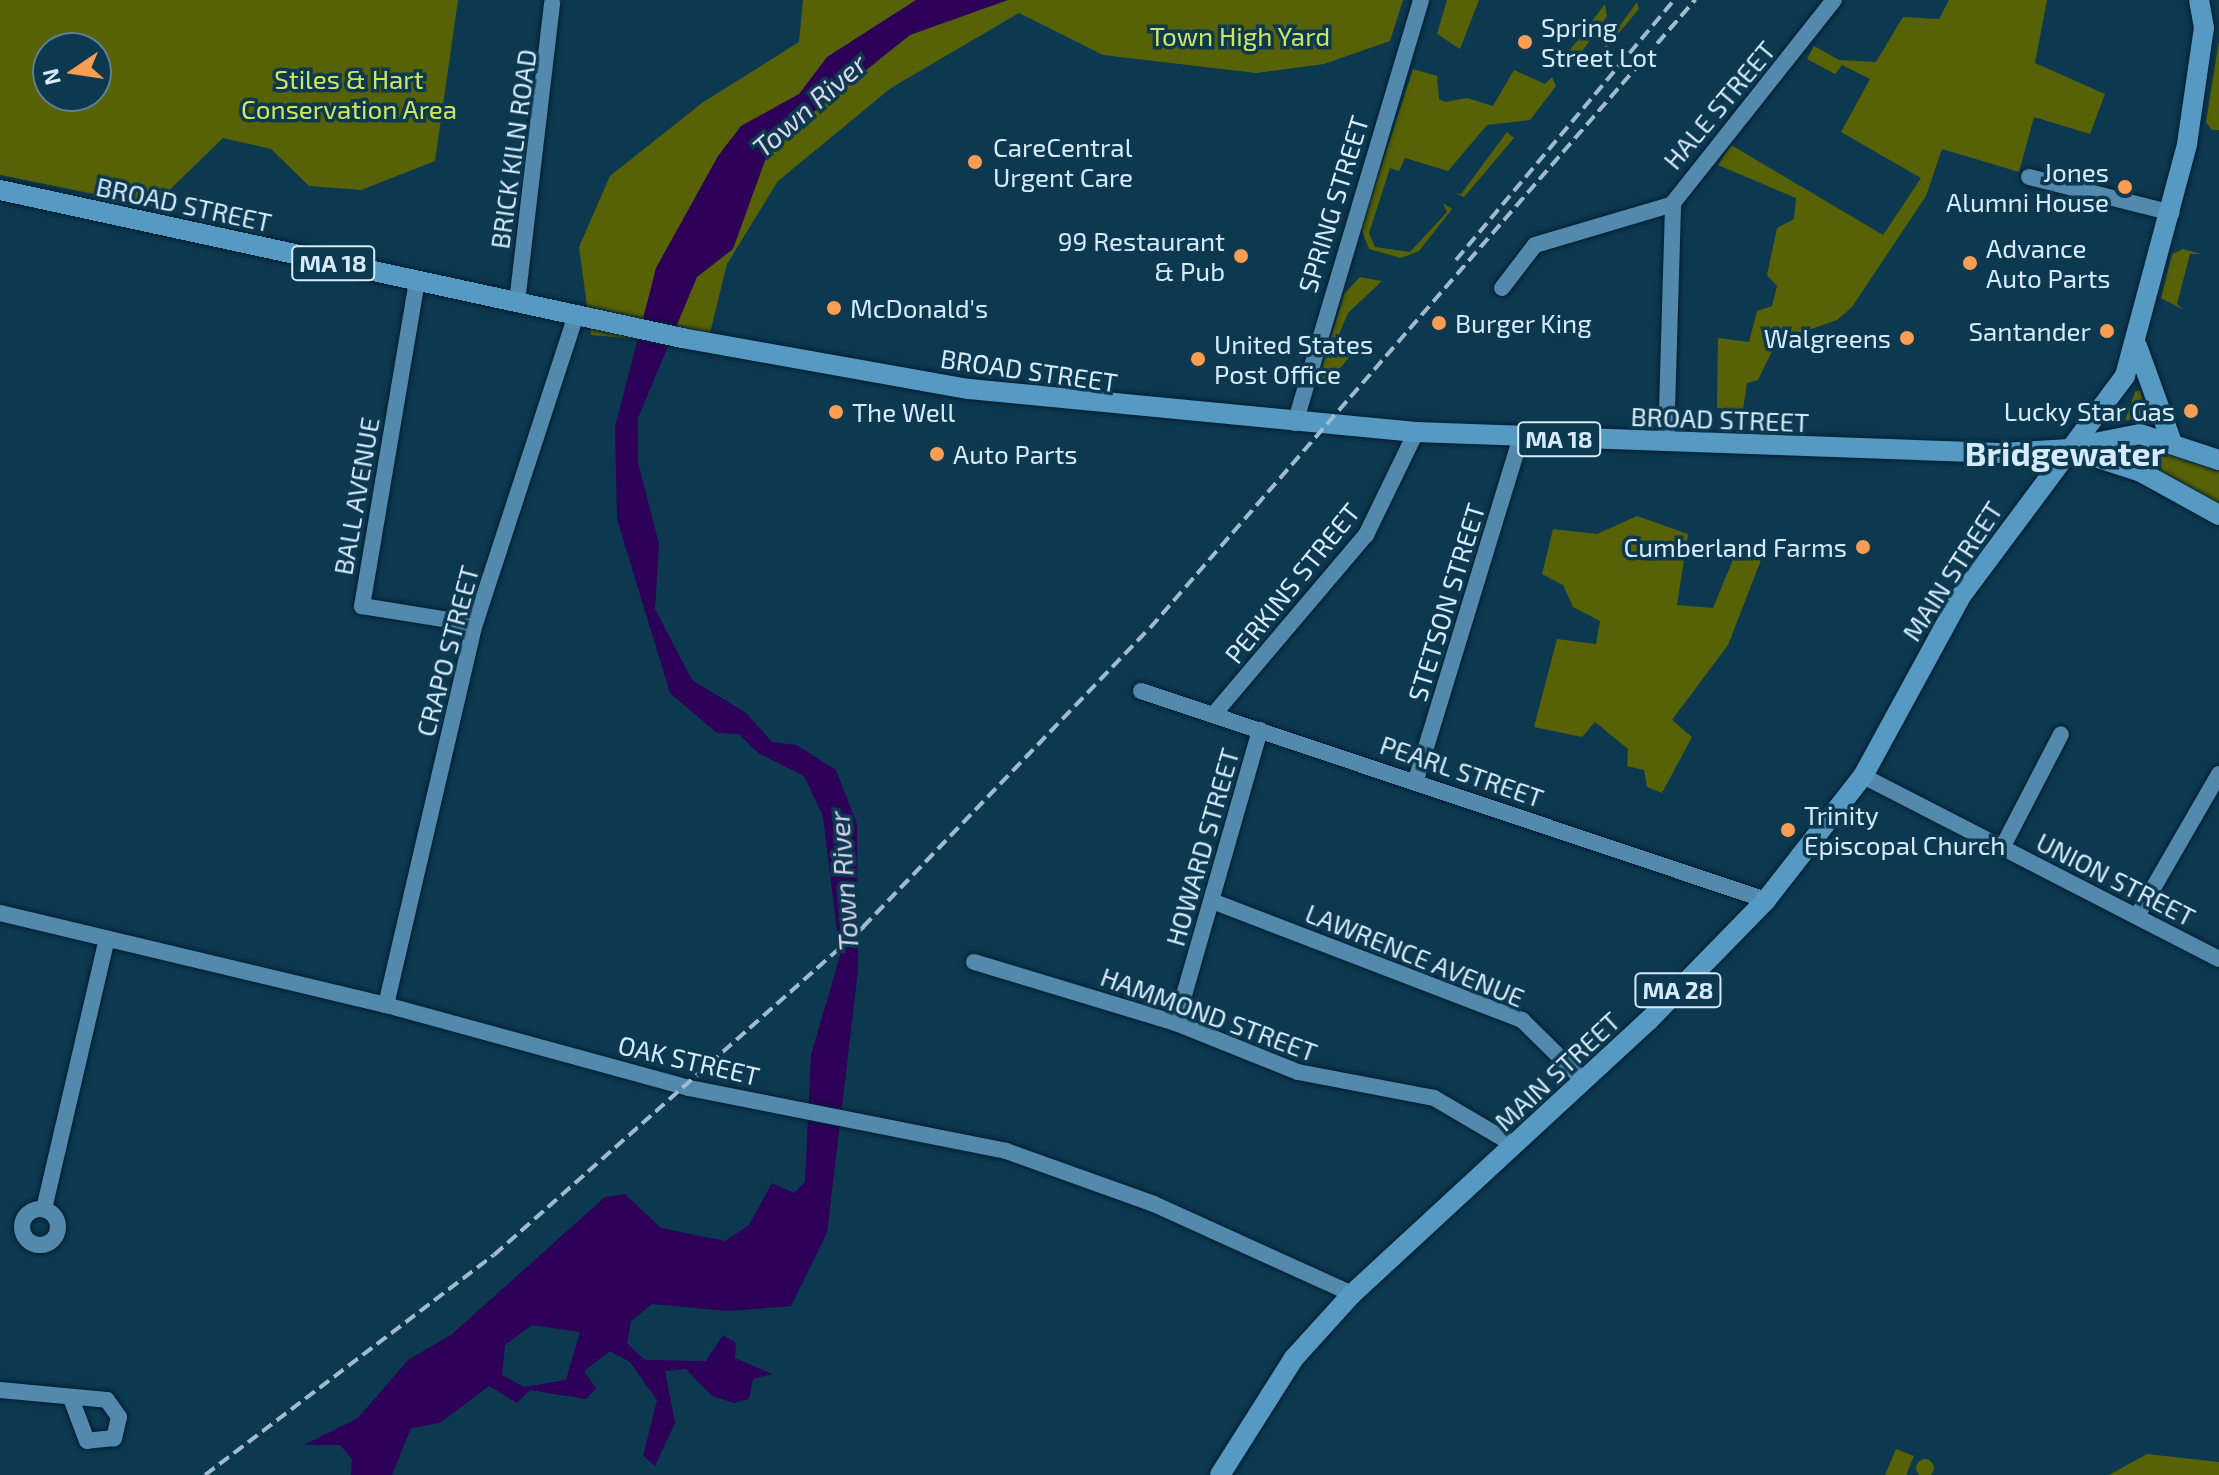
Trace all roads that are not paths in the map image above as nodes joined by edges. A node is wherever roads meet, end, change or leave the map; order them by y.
1 (1421, 0) edge
2 (1834, 0) edge
3 (552, 3) dead end
4 (2206, 3) edge
5 (2029, 177) dead end
6 (0, 190) edge
7 (1673, 204) junction
8 (2172, 213) junction
9 (417, 281) junction
10 (1502, 288) dead end
11 (517, 302) junction
12 (576, 315) junction
13 (2137, 343) junction
14 (1295, 423) junction
15 (1416, 432) junction
16 (1521, 437) junction
17 (2171, 440) junction
18 (1666, 443) junction
19 (2070, 449) junction
20 (2219, 460) edge
21 (2155, 480) junction
22 (2219, 515) edge
23 (475, 624) junction
24 (1141, 691) dead end
25 (1214, 714) junction
26 (1260, 730) junction
27 (2061, 734) dead end
28 (2219, 774) edge
29 (1863, 776) junction
30 (1416, 780) junction
31 (2002, 848) junction
32 (1766, 900) junction
33 (1212, 901) junction
34 (0, 913) edge
35 (2137, 916) junction
36 (107, 939) junction
37 (2219, 959) edge
38 (974, 962) dead end
39 (386, 1005) junction
40 (1176, 1023) junction
41 (1584, 1081) junction
42 (1514, 1145) junction
43 (44, 1209) dead end
44 (1352, 1294) junction
45 (0, 1390) edge
46 (72, 1401) dead end
47 (1220, 1475) edge

1 - 14 street, SPRING STREET
2 - 7 street, HALE STREET
3 - 11 street, BRICK KILN ROAD
4 - 8 main road, MAIN STREET
5 - 8 street
6 - 9 main road, BROAD STREET / MA 18
7 - 10 street
7 - 18 street, HALE STREET
8 - 13 main road, MAIN STREET
9 - 11 main road, BROAD STREET / MA 18
9 - 23 street, BALL AVENUE
11 - 12 main road, BROAD STREET / MA 18
12 - 14 main road, BROAD STREET / MA 18
12 - 23 street, CRAPO STREET
13 - 17 main road
13 - 19 main road, MAIN STREET
14 - 15 main road, BROAD STREET / MA 18
15 - 16 main road, BROAD STREET / MA 18
15 - 25 street, PERKINS STREET
16 - 18 main road, BROAD STREET / MA 18
16 - 30 street, STETSON STREET
17 - 19 main road, MA 18
17 - 20 main road, MA 18
17 - 21 main road
18 - 19 main road, BROAD STREET / MA 18
19 - 21 main road, MA 18
19 - 29 main road, MAIN STREET / MA 28
21 - 22 main road, MA 18
23 - 39 street, CRAPO STREET
24 - 25 street, PEARL STREET
25 - 26 street, PEARL STREET
26 - 30 street, PEARL STREET
26 - 33 street, HOWARD STREET
27 - 31 street
28 - 35 street
29 - 31 street, UNION STREET
29 - 32 main road, MAIN STREET / MA 28
30 - 32 street, PEARL STREET
31 - 35 street, UNION STREET
32 - 41 main road, MAIN STREET / MA 28
33 - 40 street, HOWARD STREET
33 - 41 street, LAWRENCE AVENUE
34 - 36 street, OAK STREET
35 - 37 street, UNION STREET
36 - 39 street, OAK STREET
36 - 43 street
38 - 40 street, HAMMOND STREET
39 - 44 street, OAK STREET
40 - 42 street, HAMMOND STREET
41 - 42 main road, MAIN STREET / MA 28
42 - 44 main road, MAIN STREET / MA 28
44 - 47 main road, MAIN STREET / MA 28
45 - 46 street

